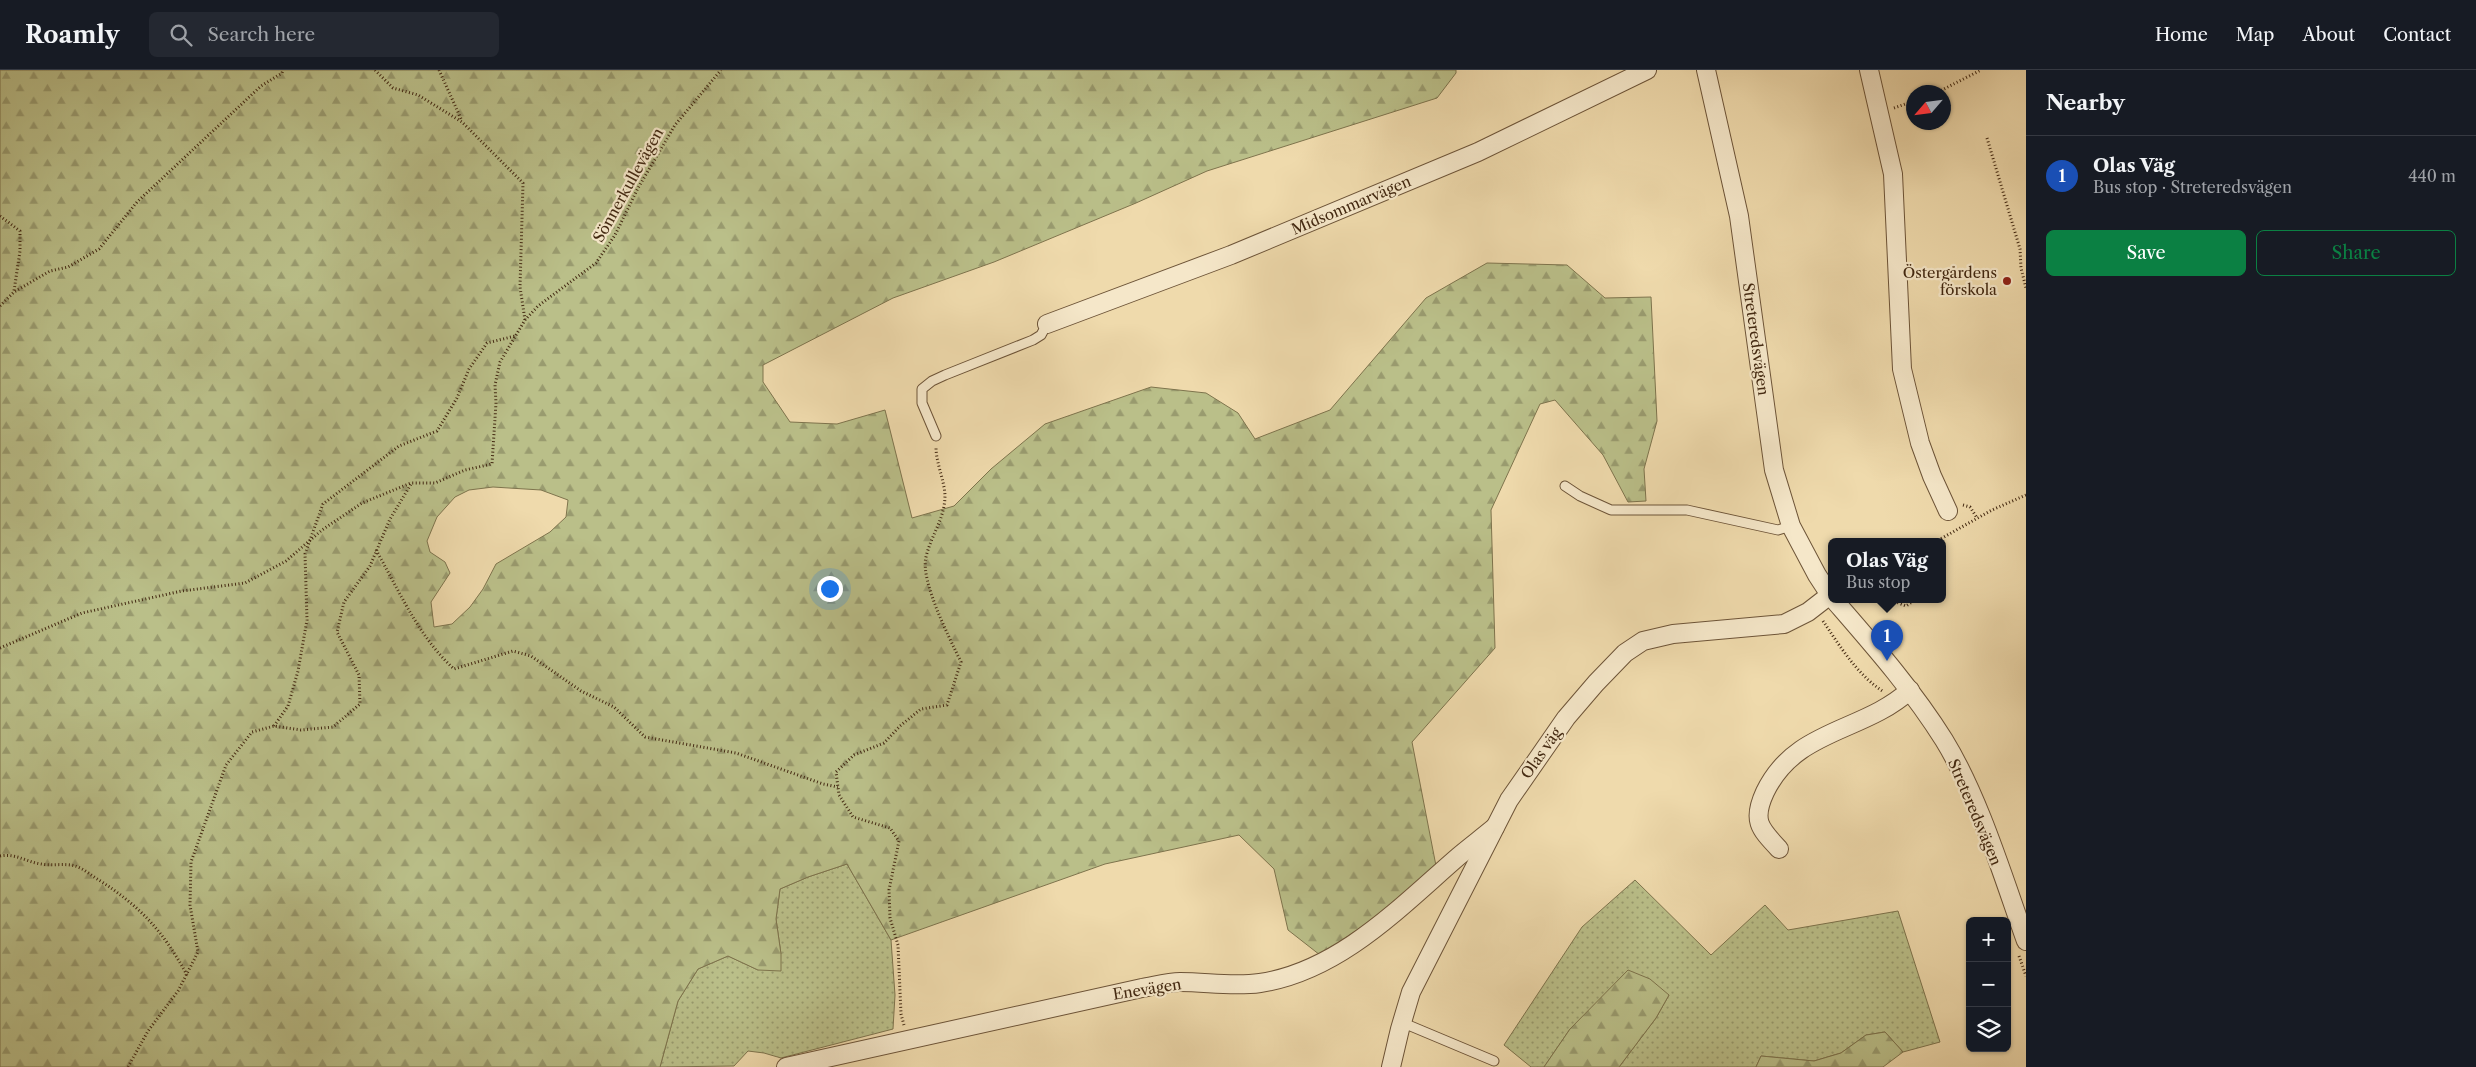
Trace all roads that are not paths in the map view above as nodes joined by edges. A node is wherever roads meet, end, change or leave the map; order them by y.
1 (1647, 70) edge
2 (1706, 70) edge
3 (1869, 70) edge
4 (1047, 324) joint
5 (936, 436) road end
6 (1564, 486) dead end
7 (1948, 511) dead end
8 (1791, 526) junction
9 (1828, 591) edge
10 (1828, 600) edge
11 (1836, 603) edge
12 (1904, 695) junction
13 (1495, 827) junction
14 (1779, 849) dead end
15 (2026, 941) edge
16 (1401, 1022) junction
17 (1494, 1061) dead end
18 (786, 1067) edge
19 (1391, 1067) edge

1 - 4 street, Midsommarvägen
2 - 8 street, Streteredsvägen
3 - 7 street
4 - 5 lane
6 - 8 lane
8 - 9 street, Streteredsvägen
10 - 13 street, Olas väg
11 - 12 street, Streteredsvägen
12 - 14 street
12 - 15 street, Streteredsvägen
13 - 16 street, Olas väg
13 - 18 street, Enevägen
16 - 17 lane
16 - 19 street, Olas väg

